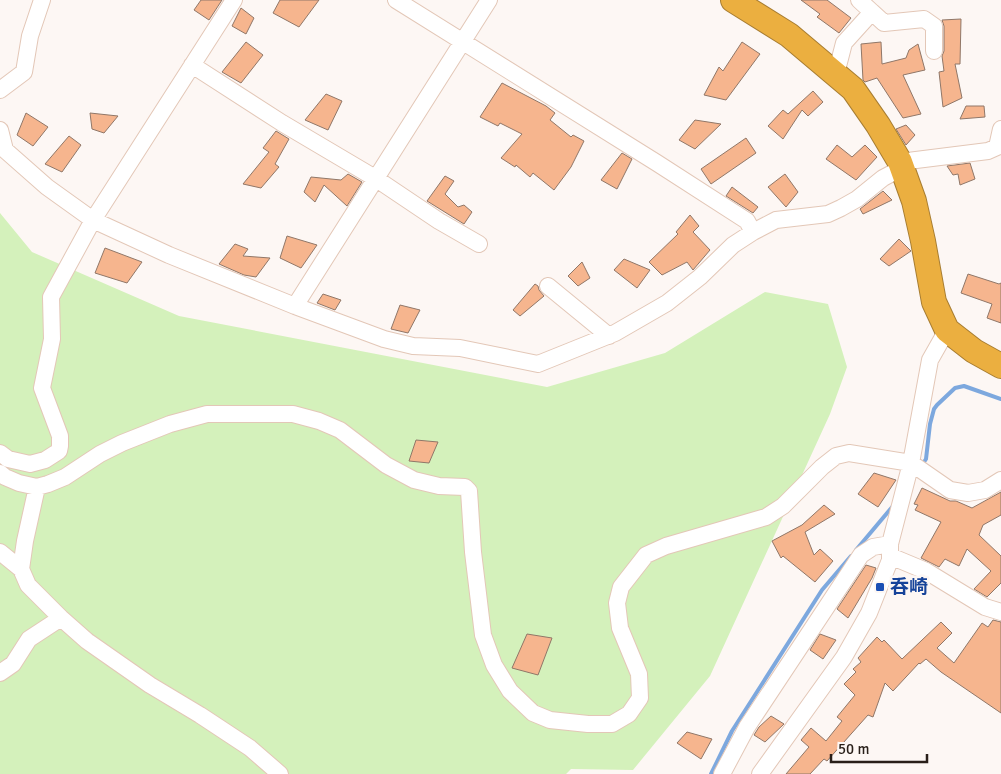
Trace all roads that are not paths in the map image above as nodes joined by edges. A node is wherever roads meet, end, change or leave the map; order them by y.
1 (42, 0) edge
2 (234, 0) edge
3 (396, 0) edge
4 (490, 0) edge
5 (733, 0) edge
6 (859, 0) edge
7 (872, 12) junction
8 (462, 42) junction
9 (934, 51) dead end
10 (192, 65) junction
11 (836, 74) junction
12 (0, 90) edge
13 (1001, 129) edge
14 (0, 130) edge
15 (1000, 135) edge
16 (901, 165) junction
17 (375, 178) junction
18 (93, 220) junction
19 (753, 232) junction
20 (479, 244) dead end
21 (548, 286) dead end
22 (296, 306) junction
23 (947, 330) junction
24 (609, 336) junction
25 (1001, 366) edge
26 (0, 453) edge
27 (910, 467) junction
28 (0, 473) edge
29 (1001, 480) edge
30 (37, 487) junction
31 (890, 550) junction
32 (0, 552) edge
33 (21, 569) junction
34 (1001, 612) edge
35 (61, 618) junction
36 (0, 673) edge
37 (280, 774) edge
38 (722, 774) edge
39 (760, 774) edge

1 - 12 street
2 - 10 street
3 - 8 street
4 - 8 street
5 - 11 highway
6 - 7 street
7 - 9 street
7 - 11 street
8 - 17 street
8 - 19 street
10 - 17 street
10 - 18 street
11 - 16 highway
13 - 15 street
14 - 18 street
15 - 16 street
16 - 19 street
16 - 23 highway
17 - 20 street
17 - 22 street
18 - 22 street
18 - 26 street
19 - 24 street
21 - 24 street
22 - 24 street
23 - 25 highway
23 - 27 street
27 - 29 street
27 - 30 street
27 - 31 street
28 - 30 street
30 - 33 street
31 - 34 street
31 - 38 street
31 - 39 street
32 - 33 street
33 - 35 street
35 - 36 street
35 - 37 street

